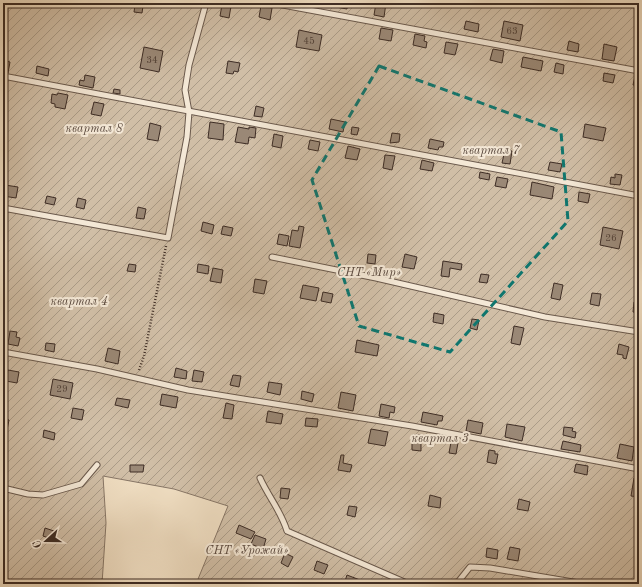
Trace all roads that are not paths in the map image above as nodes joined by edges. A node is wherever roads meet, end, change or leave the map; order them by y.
1 (206, 3) edge
2 (272, 3) edge
3 (639, 71) edge
4 (3, 76) edge
5 (189, 112) junction
6 (639, 196) edge
7 (3, 208) edge
8 (272, 257) dead end
9 (639, 332) edge
10 (3, 352) edge
11 (98, 465) dead end
12 (639, 469) edge
13 (260, 478) dead end
14 (3, 488) edge
15 (409, 584) edge
16 (443, 584) edge
17 (585, 584) edge

1 - 5 lane
2 - 3 lane
4 - 5 lane
5 - 6 lane
5 - 7 lane
8 - 9 lane
10 - 12 lane
11 - 14 lane
13 - 15 lane
16 - 17 lane

